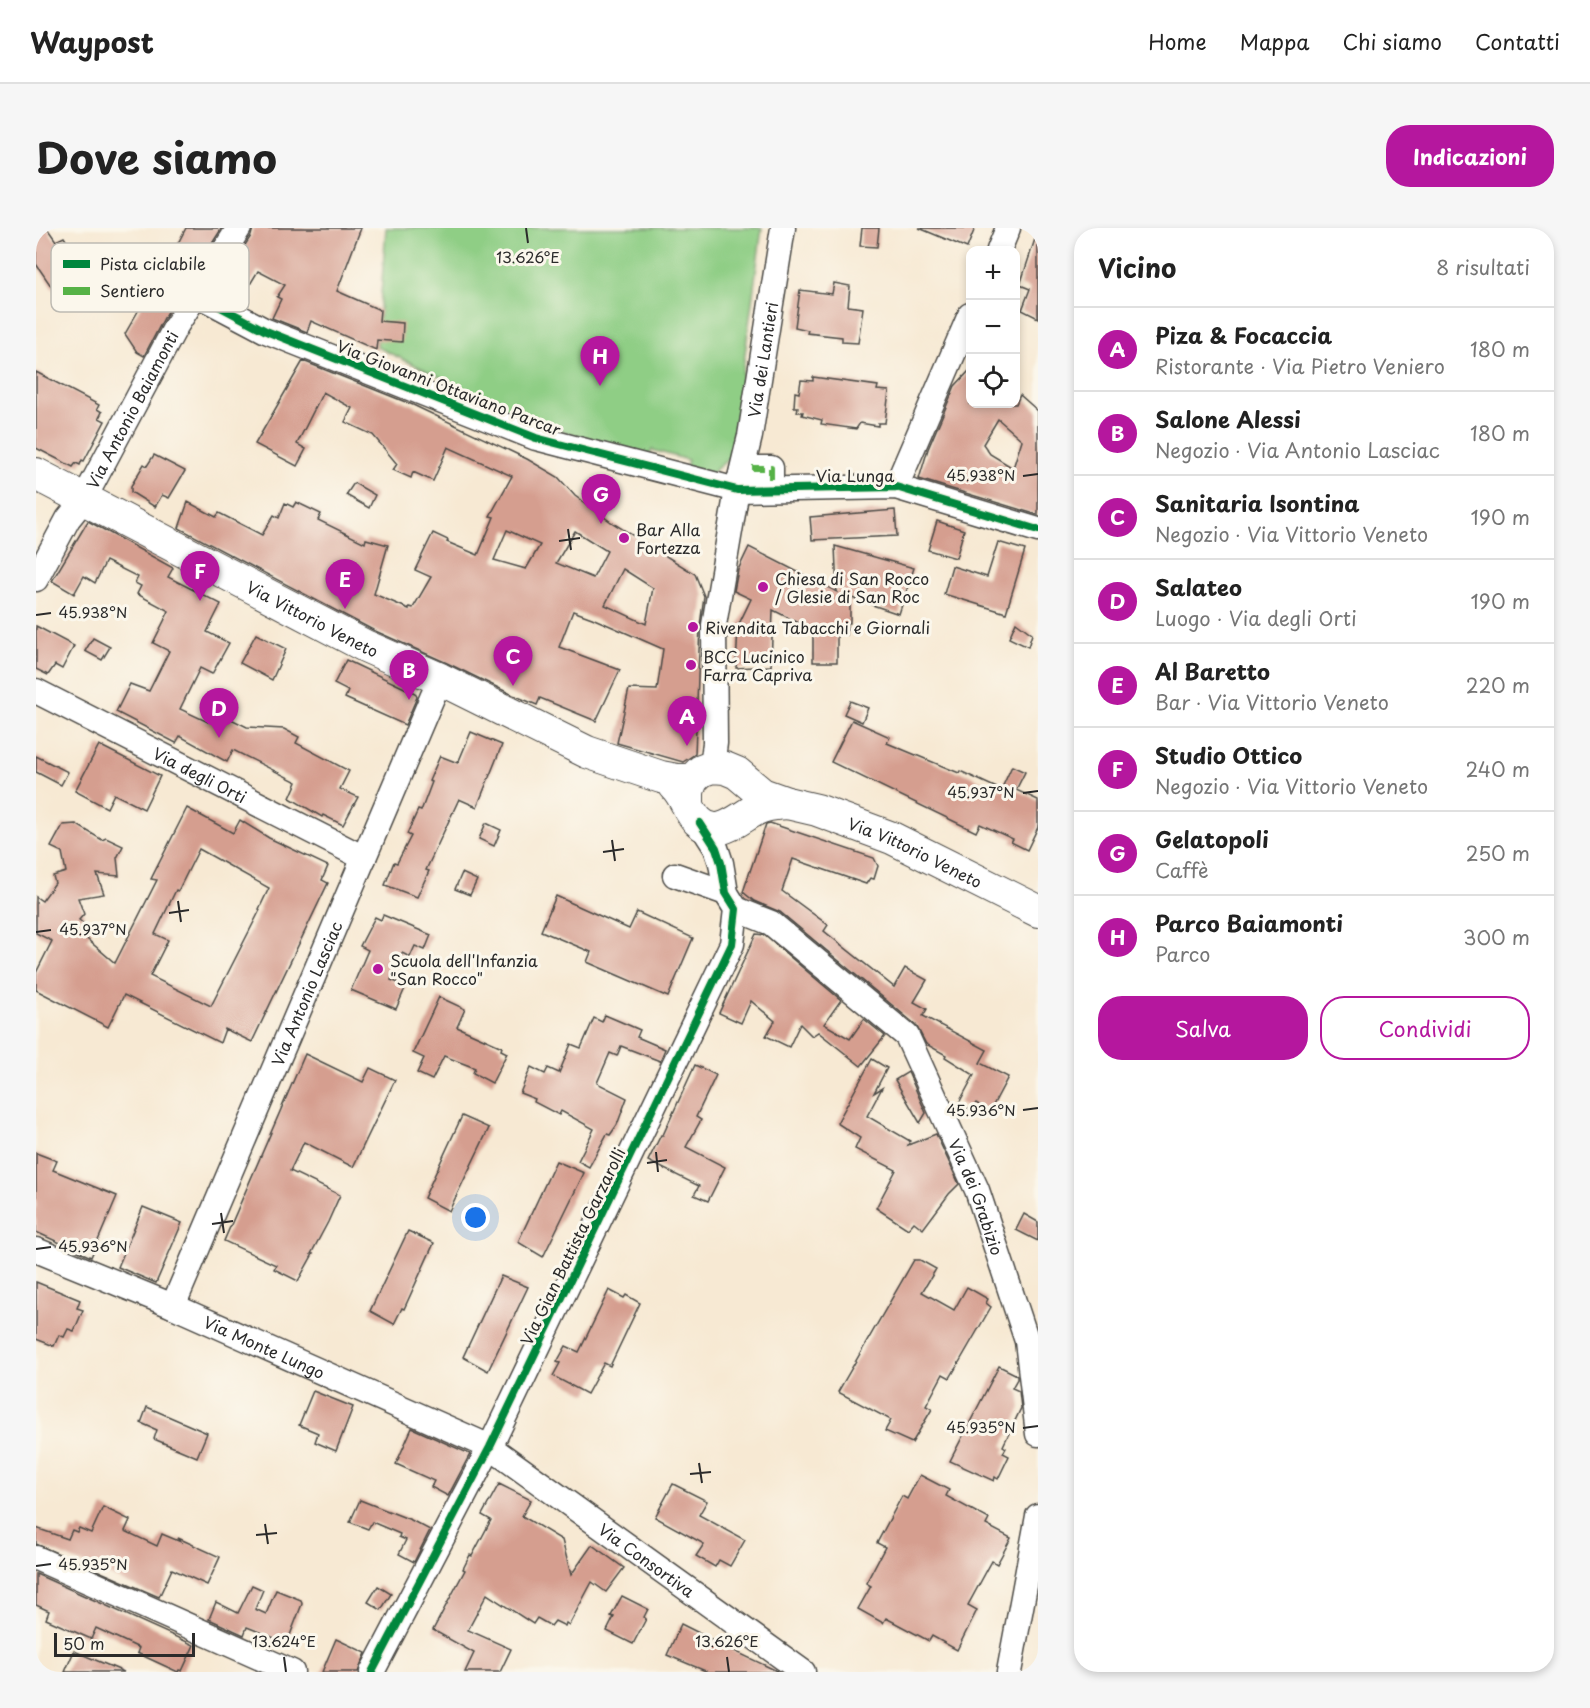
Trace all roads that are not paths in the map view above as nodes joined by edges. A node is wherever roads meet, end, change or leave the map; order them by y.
1 (239, 228) edge
2 (783, 228) edge
3 (1008, 228) edge
4 (229, 243) edge
5 (1001, 246) edge
6 (185, 312) edge
7 (230, 312) edge
8 (966, 324) edge
9 (752, 468) dead end
10 (36, 474) edge
11 (771, 482) dead end
12 (896, 487) junction
13 (737, 490) junction
14 (84, 499) junction
15 (1038, 530) edge
16 (36, 579) edge
17 (440, 679) junction
18 (36, 691) edge
19 (711, 780) junction
20 (787, 803) junction
21 (739, 819) junction
22 (364, 858) junction
23 (721, 863) junction
24 (675, 875) dead end
25 (731, 901) junction
26 (1038, 911) edge
27 (36, 1250) edge
28 (173, 1306) junction
29 (1038, 1434) edge
30 (490, 1447) junction
31 (1038, 1516) edge
32 (36, 1558) edge
33 (292, 1672) edge
34 (372, 1672) edge
35 (803, 1672) edge
36 (1010, 1672) edge

1 - 4 street, Via Antonio Baiamonti
2 - 13 street, Via dei Lantieri
3 - 5 street
6 - 14 street, Via Antonio Baiamonti
7 - 13 street, Via Giovanni Ottaviano Parcar
8 - 12 street
9 - 11 street
10 - 14 main road, Via Vittorio Veneto
12 - 13 street, Via Lunga
12 - 15 street, Via Lunga
13 - 19 street, Via dei Lantieri
14 - 16 street, Via Antonio Baiamonti
14 - 17 main road, Via Vittorio Veneto
17 - 19 main road, Via Vittorio Veneto
17 - 22 street, Via Antonio Lasciac
18 - 22 street, Via degli Orti
19 - 20 main road, Via Vittorio Veneto
19 - 21 main road
19 - 21 main road, Via Vittorio Veneto
19 - 23 street, Via Gian Battista Garzarolli
20 - 21 main road, Via Vittorio Veneto
20 - 26 main road, Via Vittorio Veneto
21 - 23 street, Via Gian Battista Garzarolli
22 - 28 street, Via Antonio Lasciac
23 - 25 street, Via Gian Battista Garzarolli
24 - 25 street, Via dei Grabizio
25 - 29 street, Via dei Grabizio
25 - 30 street, Via Gian Battista Garzarolli
27 - 28 street, Via Monte Lungo
28 - 30 street, Via Monte Lungo
30 - 34 street, Via Gian Battista Garzarolli
30 - 35 street, Via Consortiva
31 - 36 street
32 - 33 street

